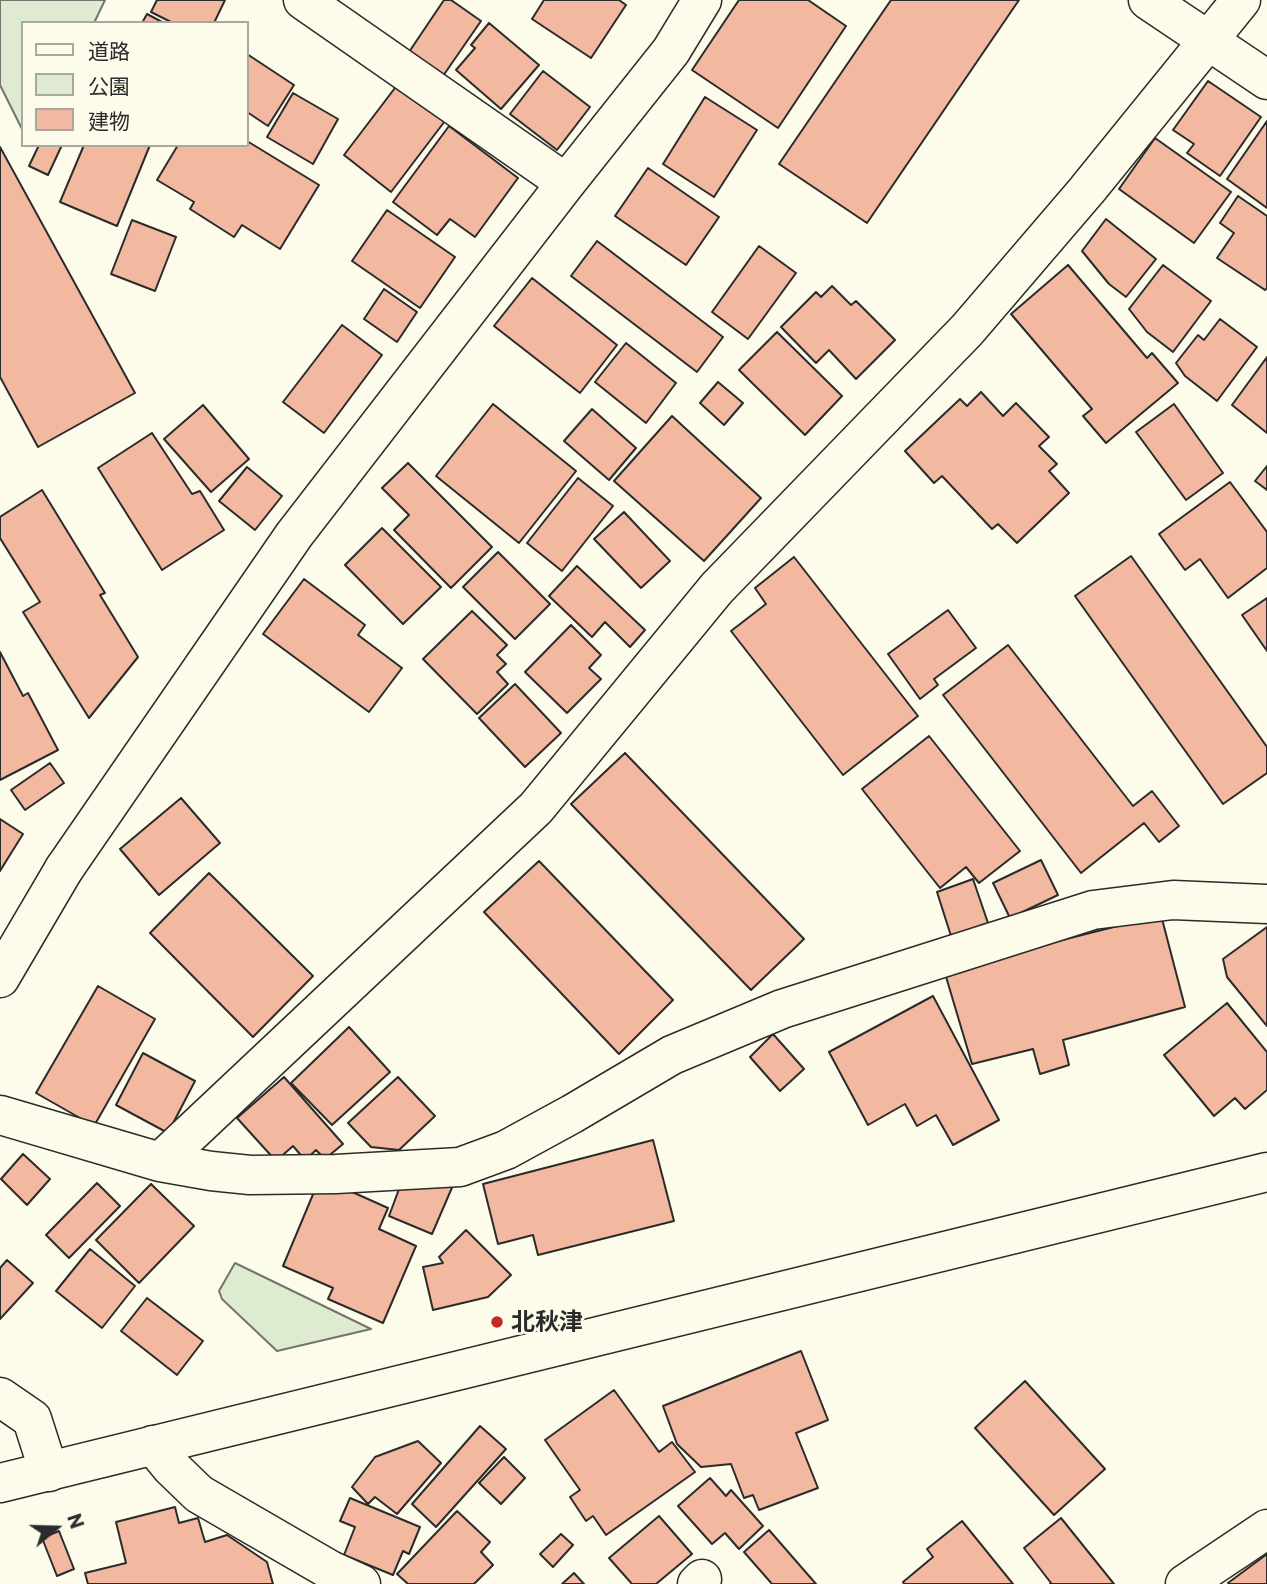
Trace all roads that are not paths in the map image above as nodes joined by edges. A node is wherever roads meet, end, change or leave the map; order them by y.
1 (303, 0) edge
2 (702, 0) edge
3 (1148, 0) edge
4 (1241, 0) edge
5 (1208, 40) junction
6 (1267, 80) edge
7 (566, 183) junction
8 (1267, 904) edge
9 (0, 978) edge
10 (0, 1115) edge
11 (160, 1162) junction
12 (1267, 1172) edge
13 (0, 1397) edge
14 (153, 1445) junction
15 (49, 1472) junction
16 (0, 1483) edge
17 (1267, 1529) edge
18 (340, 1579) edge
19 (1185, 1584) edge

1 - 7 street
2 - 7 street
3 - 5 street
4 - 5 street
5 - 6 street
5 - 11 street
7 - 9 street
8 - 11 street
10 - 11 street
12 - 14 street
13 - 15 street
14 - 15 street
14 - 18 street
15 - 16 street
17 - 19 street

